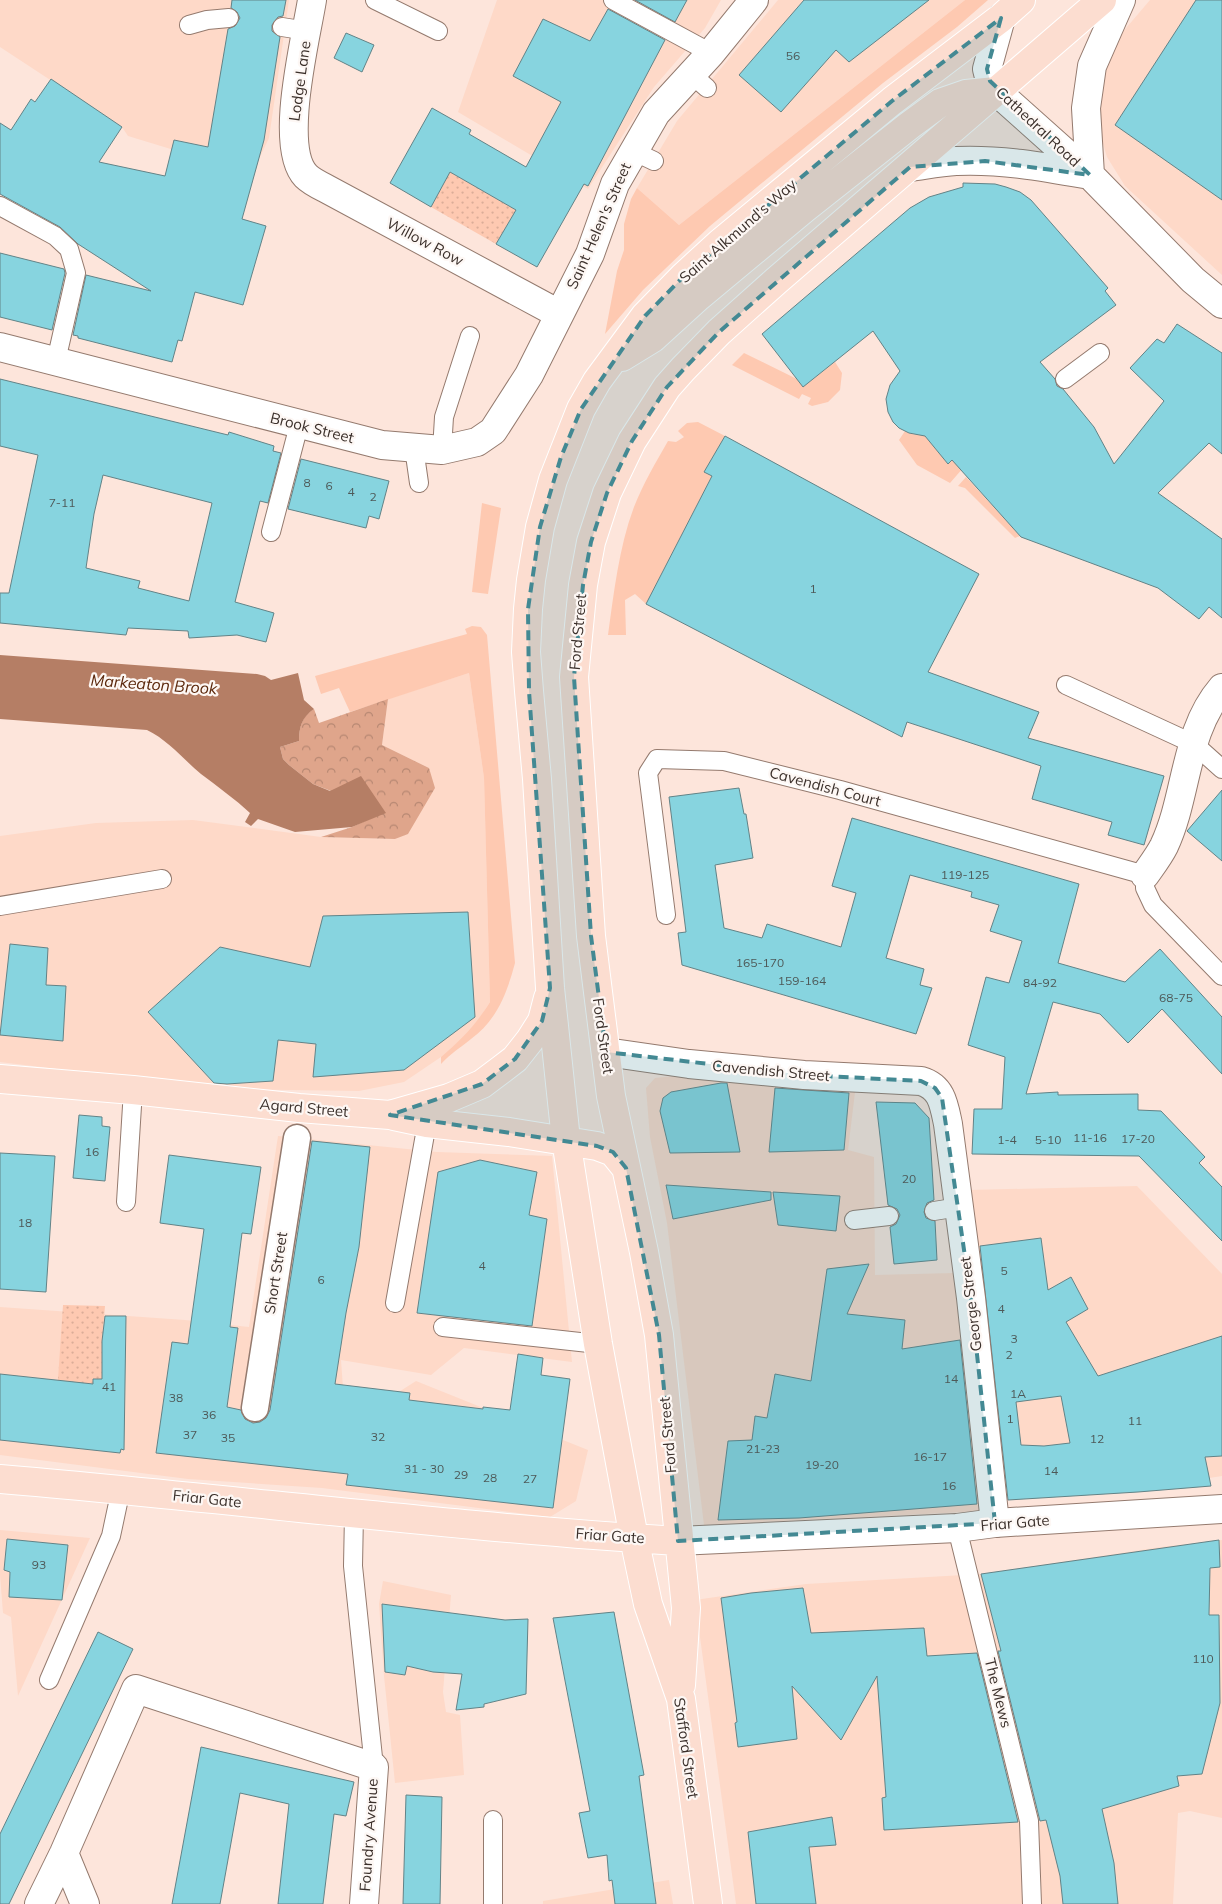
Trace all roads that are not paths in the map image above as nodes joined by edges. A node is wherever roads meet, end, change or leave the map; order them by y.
1 (312, 0) edge
2 (375, 0) edge
3 (613, 0) edge
4 (754, 0) edge
5 (1021, 0) edge
6 (1102, 0) edge
7 (1121, 0) edge
8 (229, 18) dead end
9 (1001, 18) junction
10 (189, 25) dead end
11 (438, 30) dead end
12 (711, 53) junction
13 (996, 91) junction
14 (299, 162) joint
15 (910, 167) junction
16 (1090, 175) junction
17 (0, 206) edge
18 (1222, 304) edge
19 (559, 314) junction
20 (470, 336) dead end
21 (0, 347) edge
22 (1100, 353) dead end
23 (56, 361) junction
24 (610, 365) junction
25 (1066, 379) dead end
26 (299, 425) junction
27 (414, 448) junction
28 (442, 450) junction
29 (419, 483) dead end
30 (271, 532) dead end
31 (1066, 685) dead end
32 (1222, 688) edge
33 (1194, 744) junction
34 (1222, 769) edge
35 (1145, 875) junction
36 (162, 879) dead end
37 (0, 906) edge
38 (666, 915) dead end
39 (1222, 976) edge
40 (550, 988) junction
41 (606, 1052) junction
42 (0, 1079) edge
43 (935, 1088) joint
44 (133, 1090) junction
45 (300, 1108) junction
46 (390, 1115) junction
47 (427, 1122) junction
48 (297, 1138) joint
49 (566, 1140) junction
50 (626, 1168) junction
51 (126, 1202) dead end
52 (889, 1216) dead end
53 (854, 1220) dead end
54 (395, 1303) dead end
55 (443, 1327) dead end
56 (598, 1344) junction
57 (255, 1408) dead end
58 (0, 1479) edge
59 (121, 1490) junction
60 (1222, 1509) edge
61 (354, 1514) junction
62 (995, 1524) junction
63 (957, 1528) junction
64 (634, 1538) junction
65 (678, 1541) junction
66 (49, 1680) dead end
67 (681, 1699) junction
68 (374, 1767) junction
69 (493, 1820) dead end
70 (64, 1853) junction
71 (39, 1904) edge
72 (85, 1904) edge
73 (364, 1904) edge
74 (493, 1904) edge
75 (708, 1904) edge
76 (1032, 1904) edge

1 - 14 street, Lodge Lane
2 - 11 lane
3 - 12 lane
4 - 12 street, Saint Helen's Street
5 - 9 main road, Saint Alkmund's Way
6 - 13 main road
7 - 16 street, Cathedral Road
8 - 10 lane
9 - 13 street, Cathedral Road
9 - 24 main road, Saint Alkmund's Way
12 - 19 street, Saint Helen's Street
13 - 15 main road
13 - 16 street, Cathedral Road
13 - 24 main road
14 - 19 street, Willow Row
15 - 16 street, Cathedral Road
15 - 41 main road, Ford Street
16 - 18 street, Cathedral Road
17 - 23 lane
19 - 28 street, Brook Street
20 - 28 lane
21 - 23 street, Brook Street
22 - 25 lane
23 - 26 street, Brook Street
24 - 40 main road, Saint Alkmund's Way
26 - 27 street, Brook Street
26 - 30 lane
27 - 28 street, Brook Street
27 - 29 lane
31 - 33 lane
32 - 33 street
33 - 34 lane
33 - 35 street
35 - 38 lane, Cavendish Court
35 - 39 lane
36 - 37 lane
40 - 46 main road, Agard Street
40 - 49 main road
41 - 43 street, Cavendish Street
41 - 50 main road, Ford Street
42 - 44 main road, Agard Street
43 - 62 street, George Street
44 - 45 main road, Agard Street
44 - 51 lane
45 - 46 main road, Agard Street
45 - 48 lane
46 - 47 main road
47 - 49 main road
47 - 54 lane
48 - 57 street, Short Street
49 - 50 main road
49 - 56 main road
50 - 65 main road, Ford Street
52 - 53 lane
55 - 56 lane
56 - 64 main road
58 - 59 main road, Friar Gate
59 - 61 main road, Friar Gate
59 - 66 lane
60 - 62 street, Friar Gate
61 - 64 main road, Friar Gate
61 - 68 lane
62 - 63 street, Friar Gate
63 - 65 street, Friar Gate
63 - 76 lane, The Mews
64 - 65 main road, Friar Gate
64 - 67 main road, Stafford Street
65 - 67 main road, Ford Street
67 - 75 main road, Stafford Street
68 - 70 street
68 - 73 street, Foundry Avenue
69 - 74 lane
70 - 71 street
70 - 72 street

